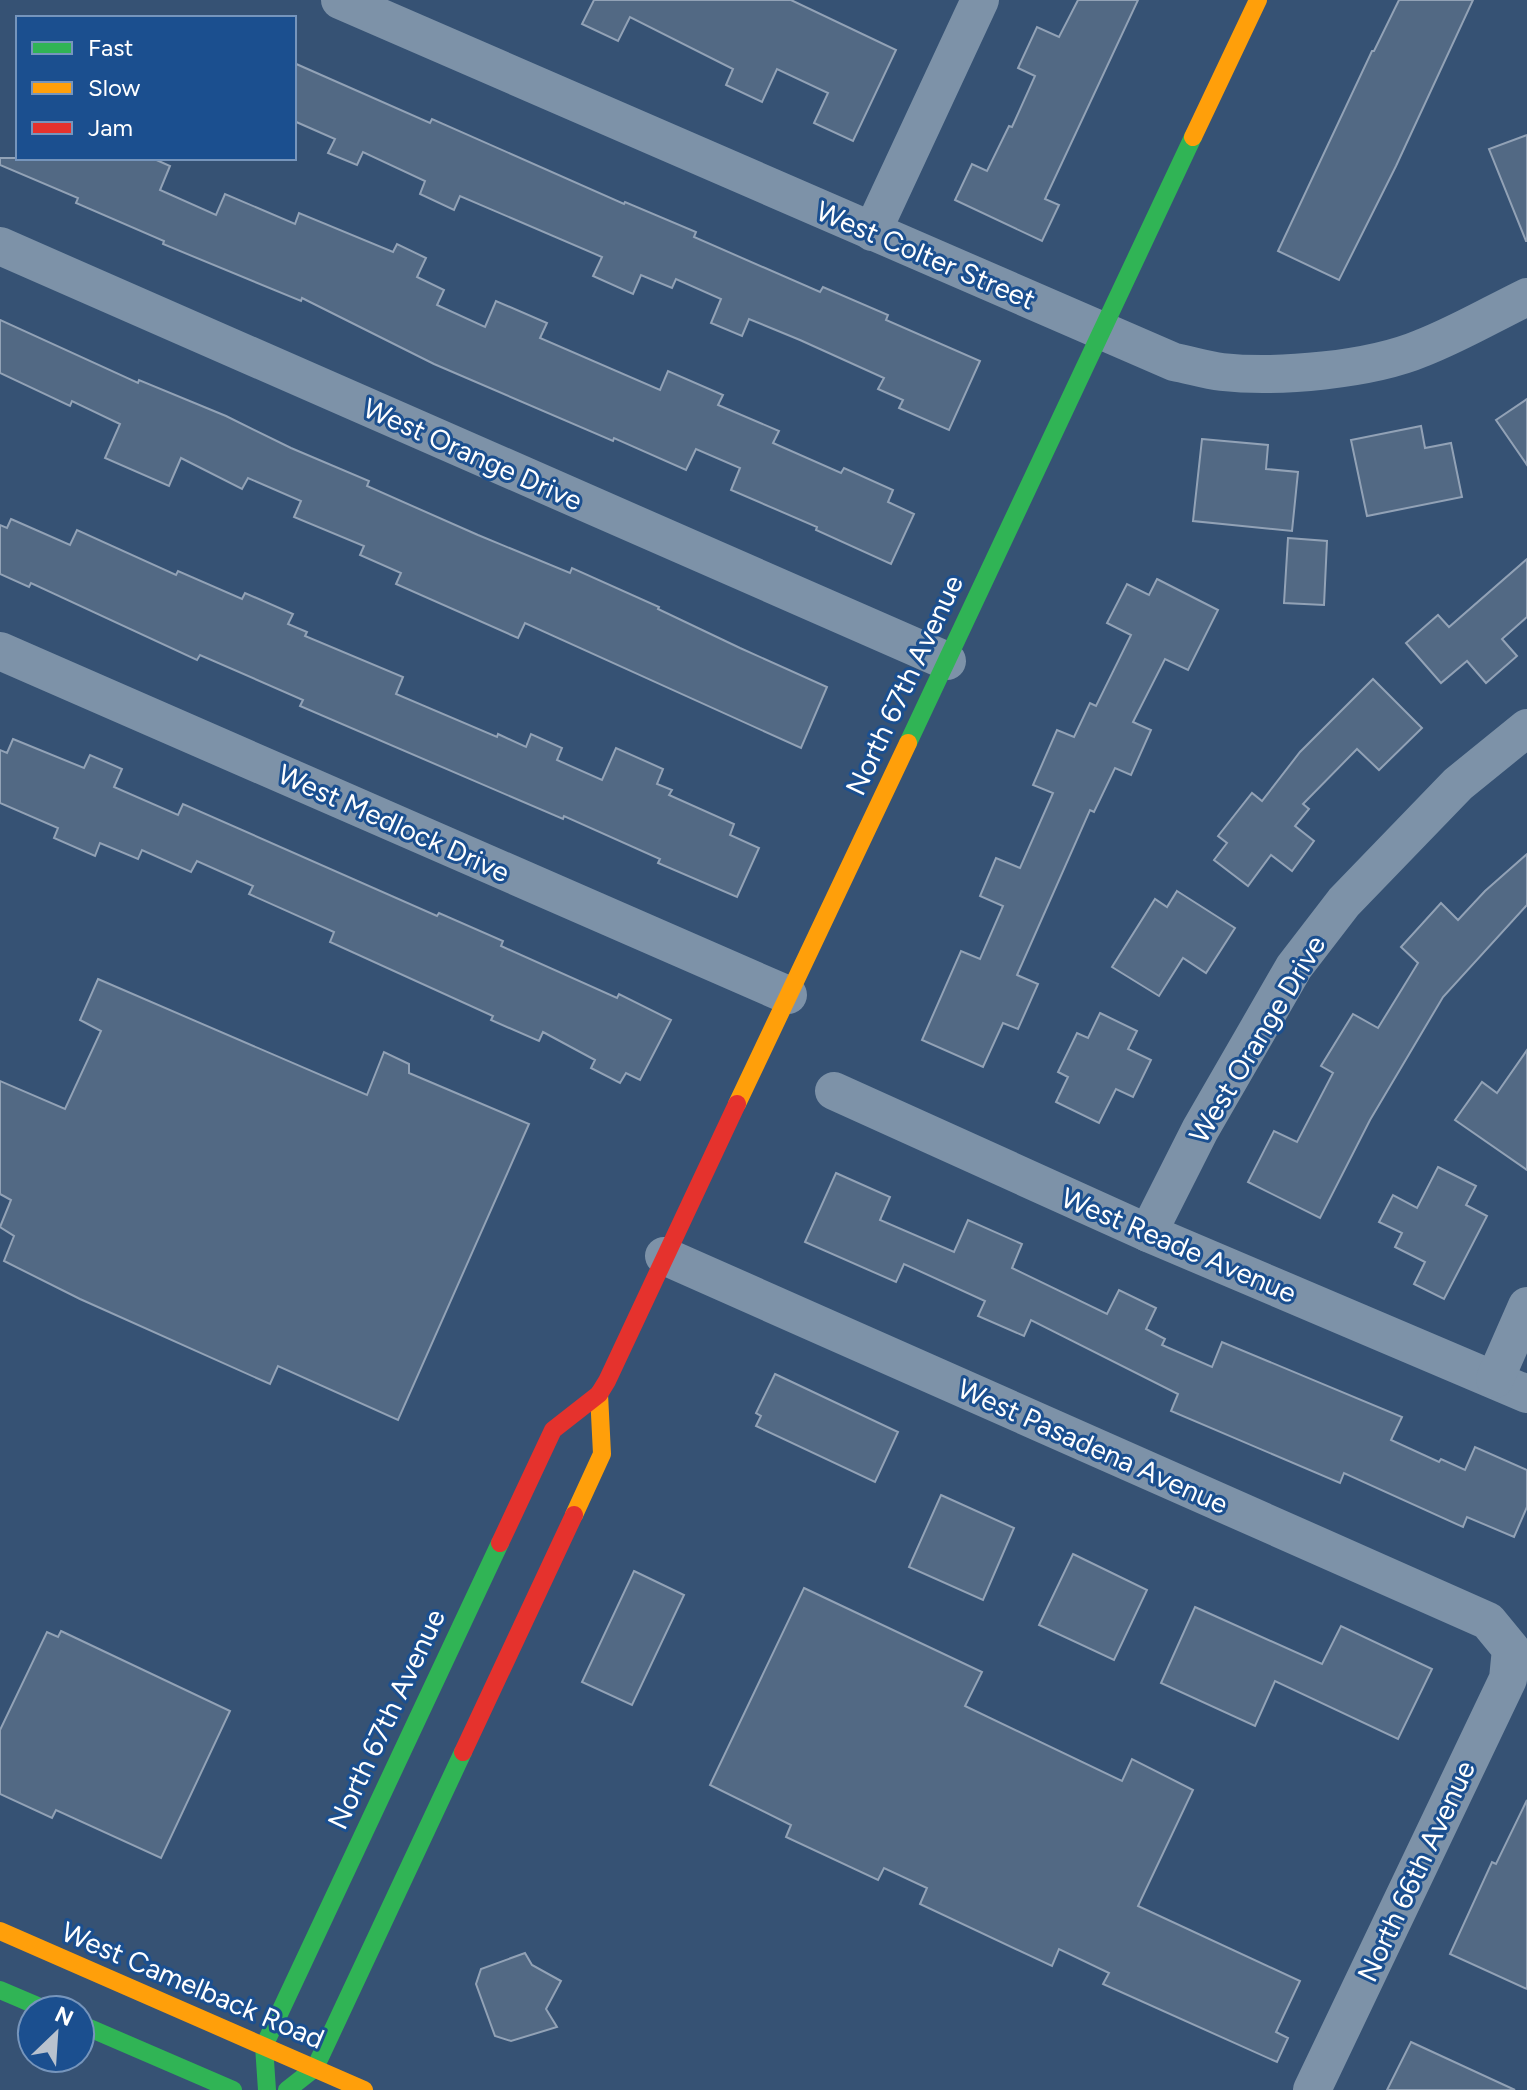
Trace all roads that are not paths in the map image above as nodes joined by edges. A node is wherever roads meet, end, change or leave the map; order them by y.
1 (340, 0) edge
2 (980, 0) edge
3 (1258, 0) edge
4 (872, 232) junction
5 (0, 246) edge
6 (1527, 297) edge
7 (1103, 331) junction
8 (0, 651) edge
9 (947, 661) junction
10 (1527, 728) edge
11 (788, 995) junction
12 (834, 1091) dead end
13 (1148, 1233) junction
14 (664, 1256) junction
15 (1527, 1306) edge
16 (1511, 1387) edge
17 (599, 1394) junction
18 (1511, 1649) joint
19 (0, 1931) edge
20 (96, 2031) edge
21 (264, 2046) junction
22 (315, 2068) junction
23 (233, 2090) edge
24 (267, 2090) edge
25 (287, 2090) edge
26 (364, 2090) edge
27 (1312, 2090) edge

1 - 4 street, West Colter Street
2 - 4 street
3 - 7 main road, North 67th Avenue
4 - 7 street, West Colter Street
5 - 9 street, West Orange Drive
6 - 7 street, West Colter Street
7 - 9 main road, North 67th Avenue
8 - 11 street, West Medlock Drive
9 - 11 main road, North 67th Avenue
10 - 13 street, West Orange Drive
11 - 14 main road, North 67th Avenue
12 - 13 street, West Reade Avenue
13 - 16 street, West Reade Avenue
14 - 17 main road, North 67th Avenue
14 - 18 street, West Pasadena Avenue
15 - 16 street
17 - 21 main road, North 67th Avenue
17 - 22 main road, North 67th Avenue
18 - 27 street, North 66th Avenue
19 - 21 main road, West Camelback Road
20 - 23 main road
21 - 22 main road, West Camelback Road
21 - 24 main road, North 67th Avenue
22 - 25 main road, North 67th Avenue
22 - 26 main road, West Camelback Road

